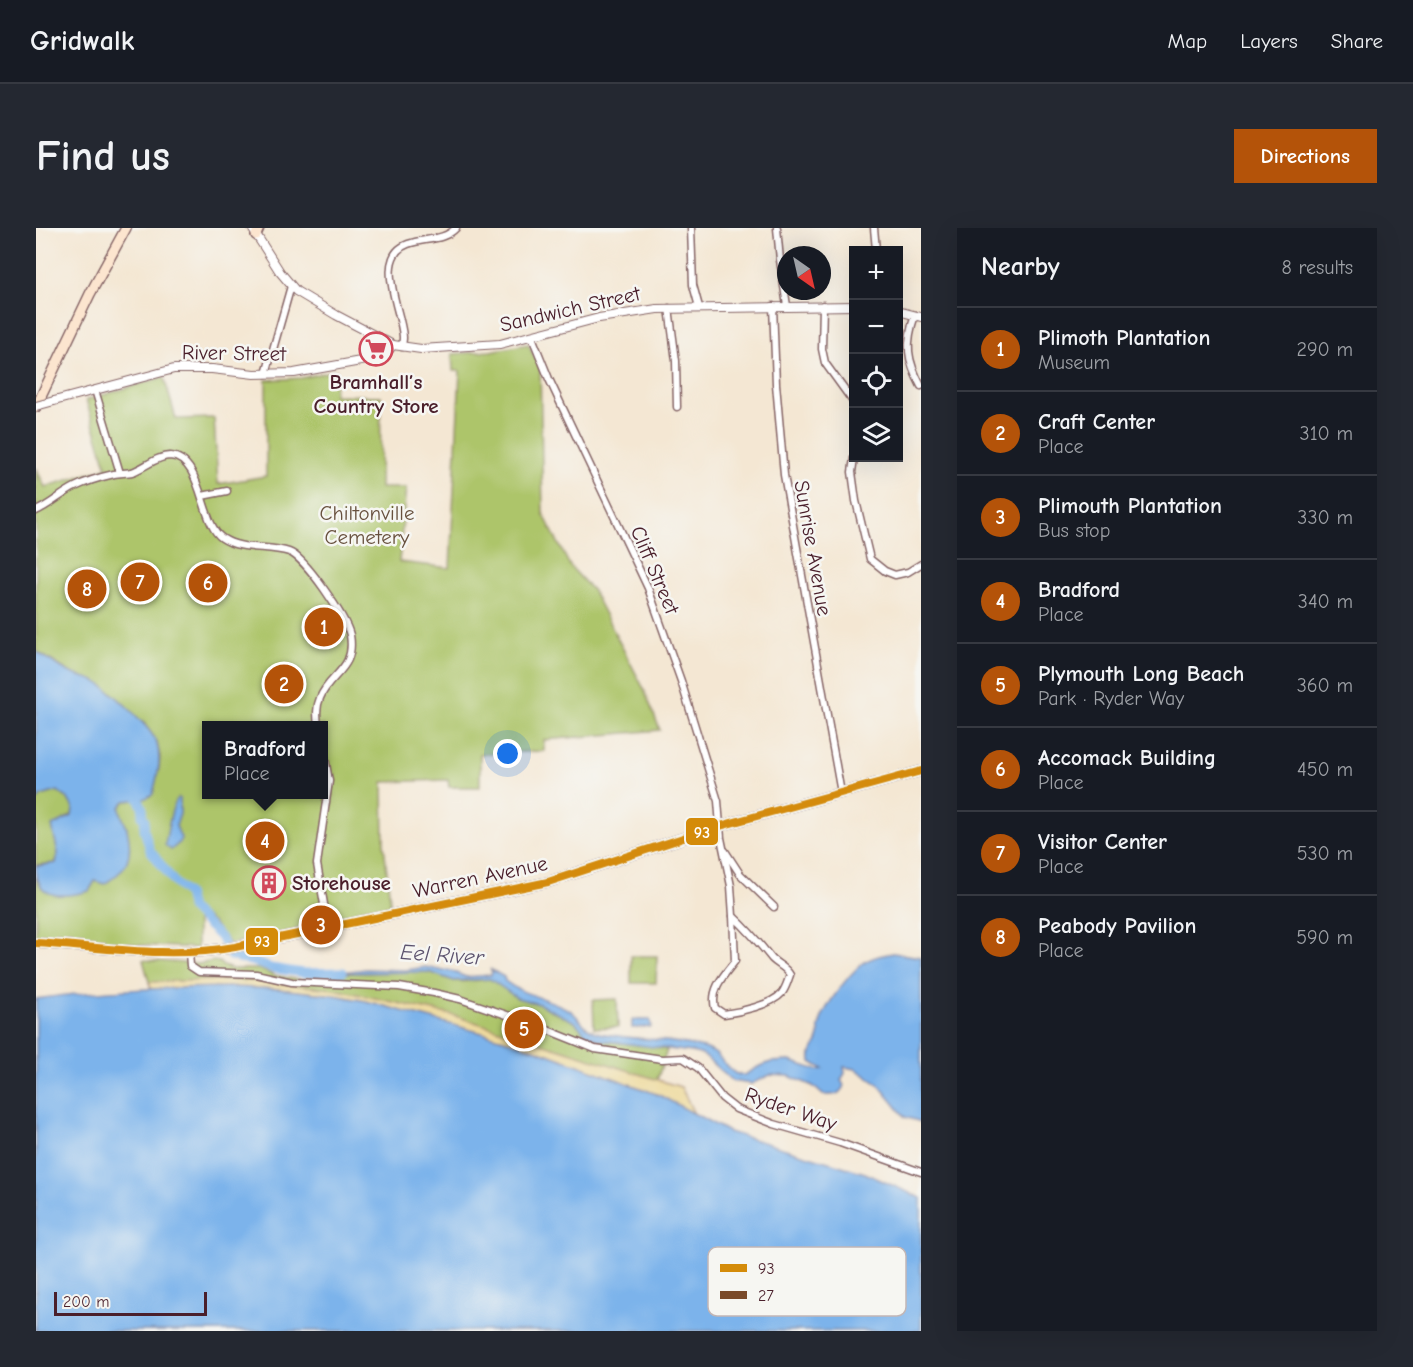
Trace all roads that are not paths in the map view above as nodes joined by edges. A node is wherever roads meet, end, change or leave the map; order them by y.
1 (126, 228) edge
2 (456, 228) edge
3 (692, 228) edge
4 (777, 228) edge
5 (874, 228) edge
6 (256, 230) edge
7 (876, 246) edge
8 (291, 286) junction
9 (823, 305) junction
10 (773, 306) junction
11 (787, 306) junction
12 (849, 306) edge
13 (699, 307) junction
14 (669, 308) junction
15 (903, 312) edge
16 (918, 316) edge
17 (532, 337) junction
18 (398, 346) junction
19 (266, 374) junction
20 (921, 386) edge
21 (95, 390) junction
22 (849, 396) edge
23 (36, 407) edge
24 (677, 407) dead end
25 (853, 462) edge
26 (120, 473) junction
27 (227, 491) dead end
28 (202, 496) junction
29 (36, 511) edge
30 (921, 564) edge
31 (318, 721) edge
32 (921, 771) edge
33 (841, 793) junction
34 (326, 799) edge
35 (720, 826) junction
36 (723, 848) junction
37 (774, 907) dead end
38 (733, 916) junction
39 (330, 928) junction
40 (36, 943) edge
41 (189, 952) junction
42 (921, 1172) edge

1 - 23 main road
2 - 18 street
3 - 13 street
4 - 11 street
5 - 7 street
6 - 8 street
8 - 18 street
8 - 19 street
9 - 11 street, Sandwich Street
9 - 12 street, Sandwich Street
9 - 22 street
10 - 11 street, Sandwich Street
10 - 13 street, Sandwich Street
10 - 33 street, Sunrise Avenue
13 - 14 street, Sandwich Street
14 - 17 street, Sandwich Street
14 - 24 street
15 - 16 street
16 - 20 street
17 - 18 street, Sandwich Street
17 - 35 street, Cliff Street
18 - 19 street, River Street
19 - 21 street, River Street
21 - 23 street, River Street, bridge
21 - 26 street
25 - 30 street
26 - 28 street
26 - 29 street
27 - 28 street
28 - 31 street
32 - 33 main road, Warren Avenue
33 - 35 main road, Warren Avenue
34 - 39 street
35 - 36 street, Cliff Street
35 - 39 main road, Warren Avenue
36 - 37 street
36 - 38 street, Cliff Street
38 - 38 street, Cliff Street
39 - 41 main road, Warren Avenue
40 - 41 main road, Warren Avenue
41 - 42 street, Ryder Way

